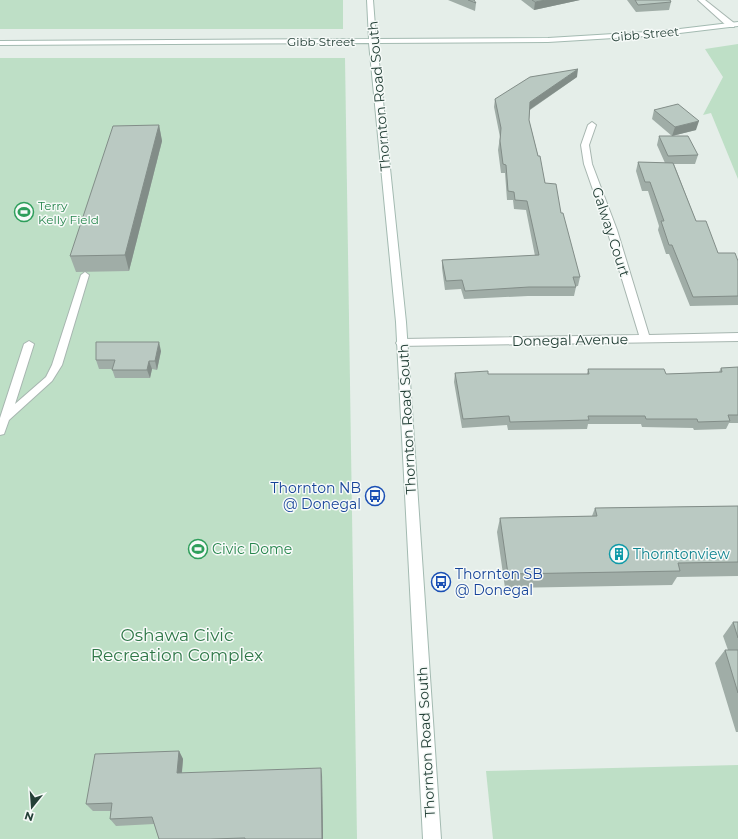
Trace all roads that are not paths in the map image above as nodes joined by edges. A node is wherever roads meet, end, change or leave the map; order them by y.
1 (370, 0) edge
2 (701, 0) edge
3 (734, 25) edge
4 (373, 41) junction
5 (0, 43) edge
6 (592, 125) dead end
7 (85, 275) edge
8 (738, 337) edge
9 (645, 338) junction
10 (402, 343) junction
11 (29, 344) dead end
12 (5, 418) junction
13 (0, 431) edge
14 (432, 839) edge

1 - 4 main road, Thornton Road South
2 - 3 main road
3 - 4 main road, Gibb Street
4 - 5 main road, Gibb Street
4 - 10 main road, Thornton Road South
6 - 9 main road, Galway Court
7 - 12 lane
8 - 9 main road, Donegal Avenue
9 - 10 main road, Donegal Avenue
10 - 14 main road, Thornton Road South
11 - 12 lane
12 - 13 lane

